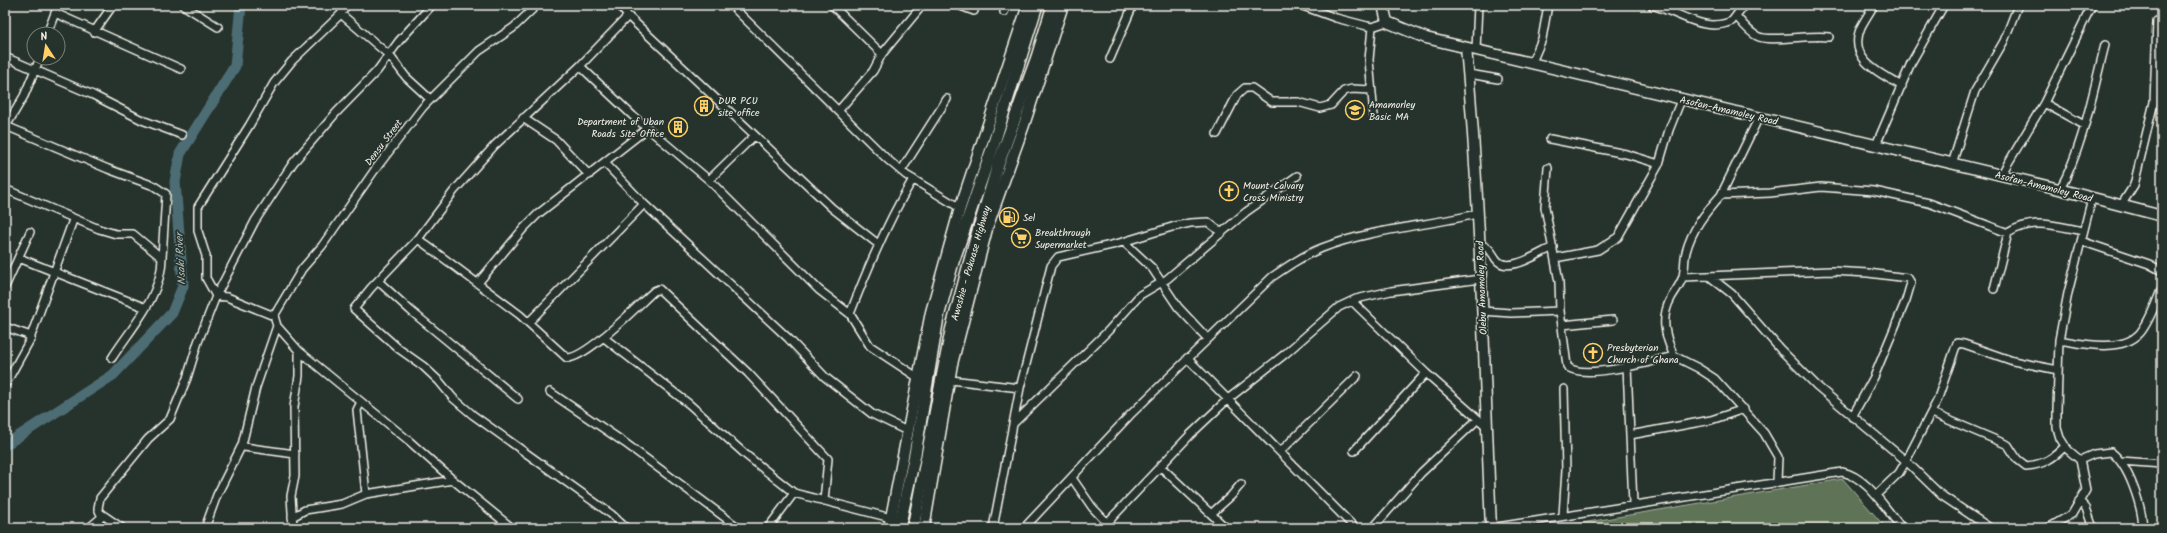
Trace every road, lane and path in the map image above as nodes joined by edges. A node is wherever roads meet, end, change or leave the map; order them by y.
1 (58, 5) edge
2 (112, 5) edge
3 (183, 5) edge
4 (346, 5) edge
5 (432, 5) edge
6 (537, 5) edge
7 (619, 5) edge
8 (731, 5) edge
9 (958, 5) edge
10 (1007, 5) edge
11 (1028, 5) edge
12 (1037, 5) edge
13 (1053, 5) edge
14 (1063, 5) edge
15 (1133, 5) edge
16 (1300, 5) edge
17 (1383, 5) edge
18 (1478, 5) edge
19 (1548, 5) edge
20 (1651, 5) edge
21 (1744, 5) edge
22 (1874, 5) edge
23 (1944, 5) edge
24 (2018, 5) edge
25 (2092, 5) edge
26 (835, 6) edge
27 (1670, 7) edge
28 (920, 8) dead end
29 (974, 11) dead end
30 (1004, 12) dead end
31 (55, 13) junction
32 (341, 14) junction
33 (628, 16) junction
34 (1737, 17) junction
35 (2157, 21) dead end
36 (1387, 22) junction
37 (50, 26) edge
38 (218, 27) dead end
39 (1372, 27) junction
40 (94, 32) junction
41 (1829, 37) dead end
42 (2105, 45) dead end
43 (1471, 49) junction
44 (882, 54) junction
45 (390, 56) junction
46 (5, 57) edge
47 (1110, 59) dead end
48 (1532, 62) junction
49 (37, 66) edge
50 (580, 66) junction
51 (181, 69) dead end
52 (36, 70) junction
53 (1468, 74) junction
54 (1498, 79) dead end
55 (1013, 84) junction
56 (1902, 86) junction
57 (2159, 86) edge
58 (1027, 87) junction
59 (1372, 90) junction
60 (430, 99) junction
61 (947, 99) dead end
62 (1681, 100) junction
63 (2044, 103) junction
64 (839, 110) junction
65 (1374, 116) dead end
66 (1759, 117) junction
67 (523, 118) junction
68 (2084, 126) junction
69 (6, 127) edge
70 (648, 128) junction
71 (1217, 134) dead end
72 (182, 135) dead end
73 (754, 136) junction
74 (1550, 139) dead end
75 (1876, 145) junction
76 (605, 163) junction
77 (1659, 164) junction
78 (1952, 164) junction
79 (1548, 168) dead end
80 (901, 171) junction
81 (589, 175) junction
82 (2001, 175) junction
83 (1297, 176) dead end
84 (913, 179) junction
85 (709, 180) junction
86 (5, 189) edge
87 (2060, 190) junction
88 (1721, 195) junction
89 (2092, 198) junction
90 (644, 204) junction
91 (2122, 204) junction
92 (960, 208) junction
93 (1477, 214) junction
94 (2162, 216) edge
95 (73, 220) junction
96 (2083, 231) junction
97 (30, 232) dead end
98 (1222, 233) junction
99 (2008, 233) junction
100 (418, 239) junction
101 (2081, 241) junction
102 (1124, 242) junction
103 (878, 244) junction
104 (1481, 245) junction
105 (1552, 247) junction
106 (19, 258) junction
107 (162, 258) junction
108 (1555, 258) junction
109 (2162, 271) edge
110 (54, 272) junction
111 (1709, 276) junction
112 (1683, 277) junction
113 (1480, 279) junction
114 (378, 281) junction
115 (1161, 282) junction
116 (478, 283) junction
117 (5, 287) edge
118 (2162, 288) edge
119 (1994, 289) dead end
120 (216, 296) junction
121 (1352, 300) junction
122 (146, 308) junction
123 (1482, 311) junction
124 (1560, 311) junction
125 (850, 314) junction
126 (274, 316) junction
127 (1613, 320) dead end
128 (529, 322) junction
129 (1562, 325) junction
130 (277, 326) junction
131 (5, 327) edge
132 (27, 335) junction
133 (603, 337) junction
134 (1208, 340) junction
135 (2059, 340) junction
136 (299, 351) junction
137 (1674, 356) junction
138 (112, 358) dead end
139 (1187, 358) junction
140 (1627, 366) junction
141 (2058, 370) junction
142 (1426, 373) junction
143 (1357, 376) dead end
144 (918, 377) junction
145 (951, 380) junction
146 (5, 385) edge
147 (1020, 388) junction
148 (1564, 389) dead end
149 (550, 392) dead end
150 (518, 399) dead end
151 (1228, 399) junction
152 (361, 402) junction
153 (1744, 409) junction
154 (1932, 413) junction
155 (1852, 417) junction
156 (1478, 419) junction
157 (1014, 423) junction
158 (1486, 426) junction
159 (907, 431) junction
160 (1630, 435) junction
161 (242, 445) junction
162 (2065, 446) junction
163 (1354, 451) dead end
164 (1280, 452) junction
165 (295, 454) junction
166 (2080, 460) junction
167 (2122, 461) junction
168 (1906, 462) junction
169 (2162, 464) edge
170 (1160, 466) junction
171 (1072, 478) junction
172 (453, 480) junction
173 (1777, 482) junction
174 (1241, 484) dead end
175 (794, 493) junction
176 (366, 494) junction
177 (1876, 495) junction
178 (824, 501) junction
179 (2079, 501) junction
180 (1633, 504) junction
181 (1212, 513) junction
182 (102, 516) junction
183 (1563, 516) junction
184 (292, 517) junction
185 (890, 523) edge
186 (1109, 526) edge
187 (88, 528) edge
188 (122, 528) edge
189 (205, 528) edge
190 (293, 528) edge
191 (512, 528) edge
192 (626, 528) edge
193 (739, 528) edge
194 (768, 528) edge
195 (899, 528) edge
196 (913, 528) edge
197 (924, 528) edge
198 (992, 528) edge
199 (1024, 528) edge
200 (1226, 528) edge
201 (1355, 528) edge
202 (1373, 528) edge
203 (1491, 528) edge
204 (1902, 528) edge
205 (1990, 528) edge
206 (2048, 528) edge
207 (2092, 528) edge
208 (2143, 528) edge

1 - 31 street
2 - 40 street
3 - 38 street
4 - 32 street
5 - 45 street
6 - 60 street, Densu Street
7 - 33 street
8 - 64 street
9 - 29 street
10 - 30 street
11 - 92 street
12 - 55 main road, Awoshie - Pokuase Highway
13 - 58 main road, Awoshie - Pokuase Highway
14 - 145 street
15 - 47 street
16 - 39 street
17 - 36 street
18 - 43 street
19 - 48 street
20 - 27 street
21 - 34 street
22 - 56 street
23 - 56 street
24 - 78 street
25 - 63 street
26 - 44 street
27 - 34 street
28 - 44 street
31 - 37 street
31 - 40 street
32 - 45 street
32 - 120 street
33 - 50 street
33 - 73 street
34 - 41 street
35 - 57 street
36 - 39 street
36 - 43 street, Asofan-Amamoley Road
39 - 59 street
40 - 51 street
42 - 68 street
43 - 48 street, Asofan-Amamoley Road
43 - 53 street, Olebu Amamoley Road
44 - 64 street
45 - 60 street
45 - 120 street
46 - 52 street
48 - 62 street, Asofan-Amamoley Road
49 - 52 street
50 - 67 street
50 - 70 street
52 - 69 street
52 - 72 street
53 - 54 street
53 - 93 street, Olebu Amamoley Road
55 - 58 main road
55 - 195 main road, Awoshie - Pokuase Highway
56 - 75 street
57 - 91 street
58 - 196 main road, Awoshie - Pokuase Highway
59 - 65 street
59 - 71 street
60 - 126 street, Densu Street
61 - 80 street
62 - 66 street, Asofan-Amamoley Road
62 - 77 street
63 - 68 street
63 - 82 street
64 - 80 street
66 - 75 street, Asofan-Amamoley Road
66 - 88 street
67 - 81 street
67 - 100 street
68 - 87 street
69 - 107 street
70 - 76 street
70 - 85 street
73 - 85 street
73 - 103 street
74 - 77 street
75 - 78 street, Asofan-Amamoley Road
76 - 81 street
76 - 90 street
77 - 108 street
78 - 82 street, Asofan-Amamoley Road
79 - 105 street
80 - 84 street
81 - 116 street
82 - 87 street, Asofan-Amamoley Road
83 - 98 street
84 - 92 street
84 - 103 street
85 - 125 street
86 - 95 street
87 - 89 street, Asofan-Amamoley Road
88 - 99 street
88 - 112 street
89 - 91 street, Asofan-Amamoley Road
89 - 96 street
90 - 128 street
90 - 159 street
91 - 94 street, Asofan-Amamoley Road
92 - 144 street
93 - 104 street, Olebu Amamoley Road
93 - 134 street
95 - 107 street
95 - 110 street
96 - 99 street
96 - 101 street
97 - 106 street
98 - 102 street
98 - 115 street
99 - 119 street
100 - 114 street
100 - 116 street
101 - 109 street
101 - 135 street
102 - 115 street
102 - 147 street
103 - 125 street
104 - 105 street
104 - 113 street, Olebu Amamoley Road
105 - 108 street
106 - 110 street
106 - 117 street
107 - 122 street
108 - 124 street
110 - 122 street
110 - 132 street
111 - 112 street
111 - 155 street
111 - 155 street
112 - 137 street
113 - 121 street
113 - 123 street, Olebu Amamoley Road
114 - 150 street
114 - 192 street
115 - 134 street
115 - 157 street
116 - 128 street
118 - 135 street
120 - 126 street
120 - 182 street
121 - 142 street
121 - 151 street
122 - 138 street
123 - 124 street
123 - 158 street, Olebu Amamoley Road
124 - 129 street
125 - 144 street
126 - 130 street
127 - 129 street
128 - 133 street
129 - 140 street
130 - 136 street
130 - 161 street
131 - 132 street
132 - 146 street
133 - 175 street
133 - 178 street
134 - 139 street
135 - 141 street
136 - 152 street
136 - 165 street
137 - 140 street
137 - 153 street
139 - 151 street
139 - 171 street
140 - 160 street
141 - 154 street
141 - 162 street
142 - 156 street
142 - 163 street
143 - 164 street
144 - 159 street
145 - 147 street
145 - 197 street
147 - 157 street
148 - 183 street
149 - 193 street
151 - 164 street
151 - 170 street
152 - 172 street
152 - 176 street
153 - 160 street
153 - 173 street
154 - 162 street
154 - 168 street
155 - 168 street
156 - 158 street
156 - 202 street
157 - 198 street
158 - 203 street, Olebu Amamoley Road
159 - 185 street
160 - 180 street
161 - 165 street
161 - 189 street
162 - 166 street
164 - 201 street
165 - 184 street
166 - 167 street
166 - 179 street
167 - 169 street
167 - 208 street
168 - 177 street
168 - 205 street
170 - 181 street
170 - 186 street
171 - 186 street
171 - 199 street
172 - 176 street
172 - 191 street
173 - 177 street
173 - 180 street
174 - 181 street
175 - 178 street
175 - 194 street
176 - 184 street
177 - 204 street
178 - 185 street
179 - 206 street
179 - 207 street
180 - 183 street
181 - 200 street
182 - 187 street
182 - 188 street
183 - 203 street
184 - 190 street

